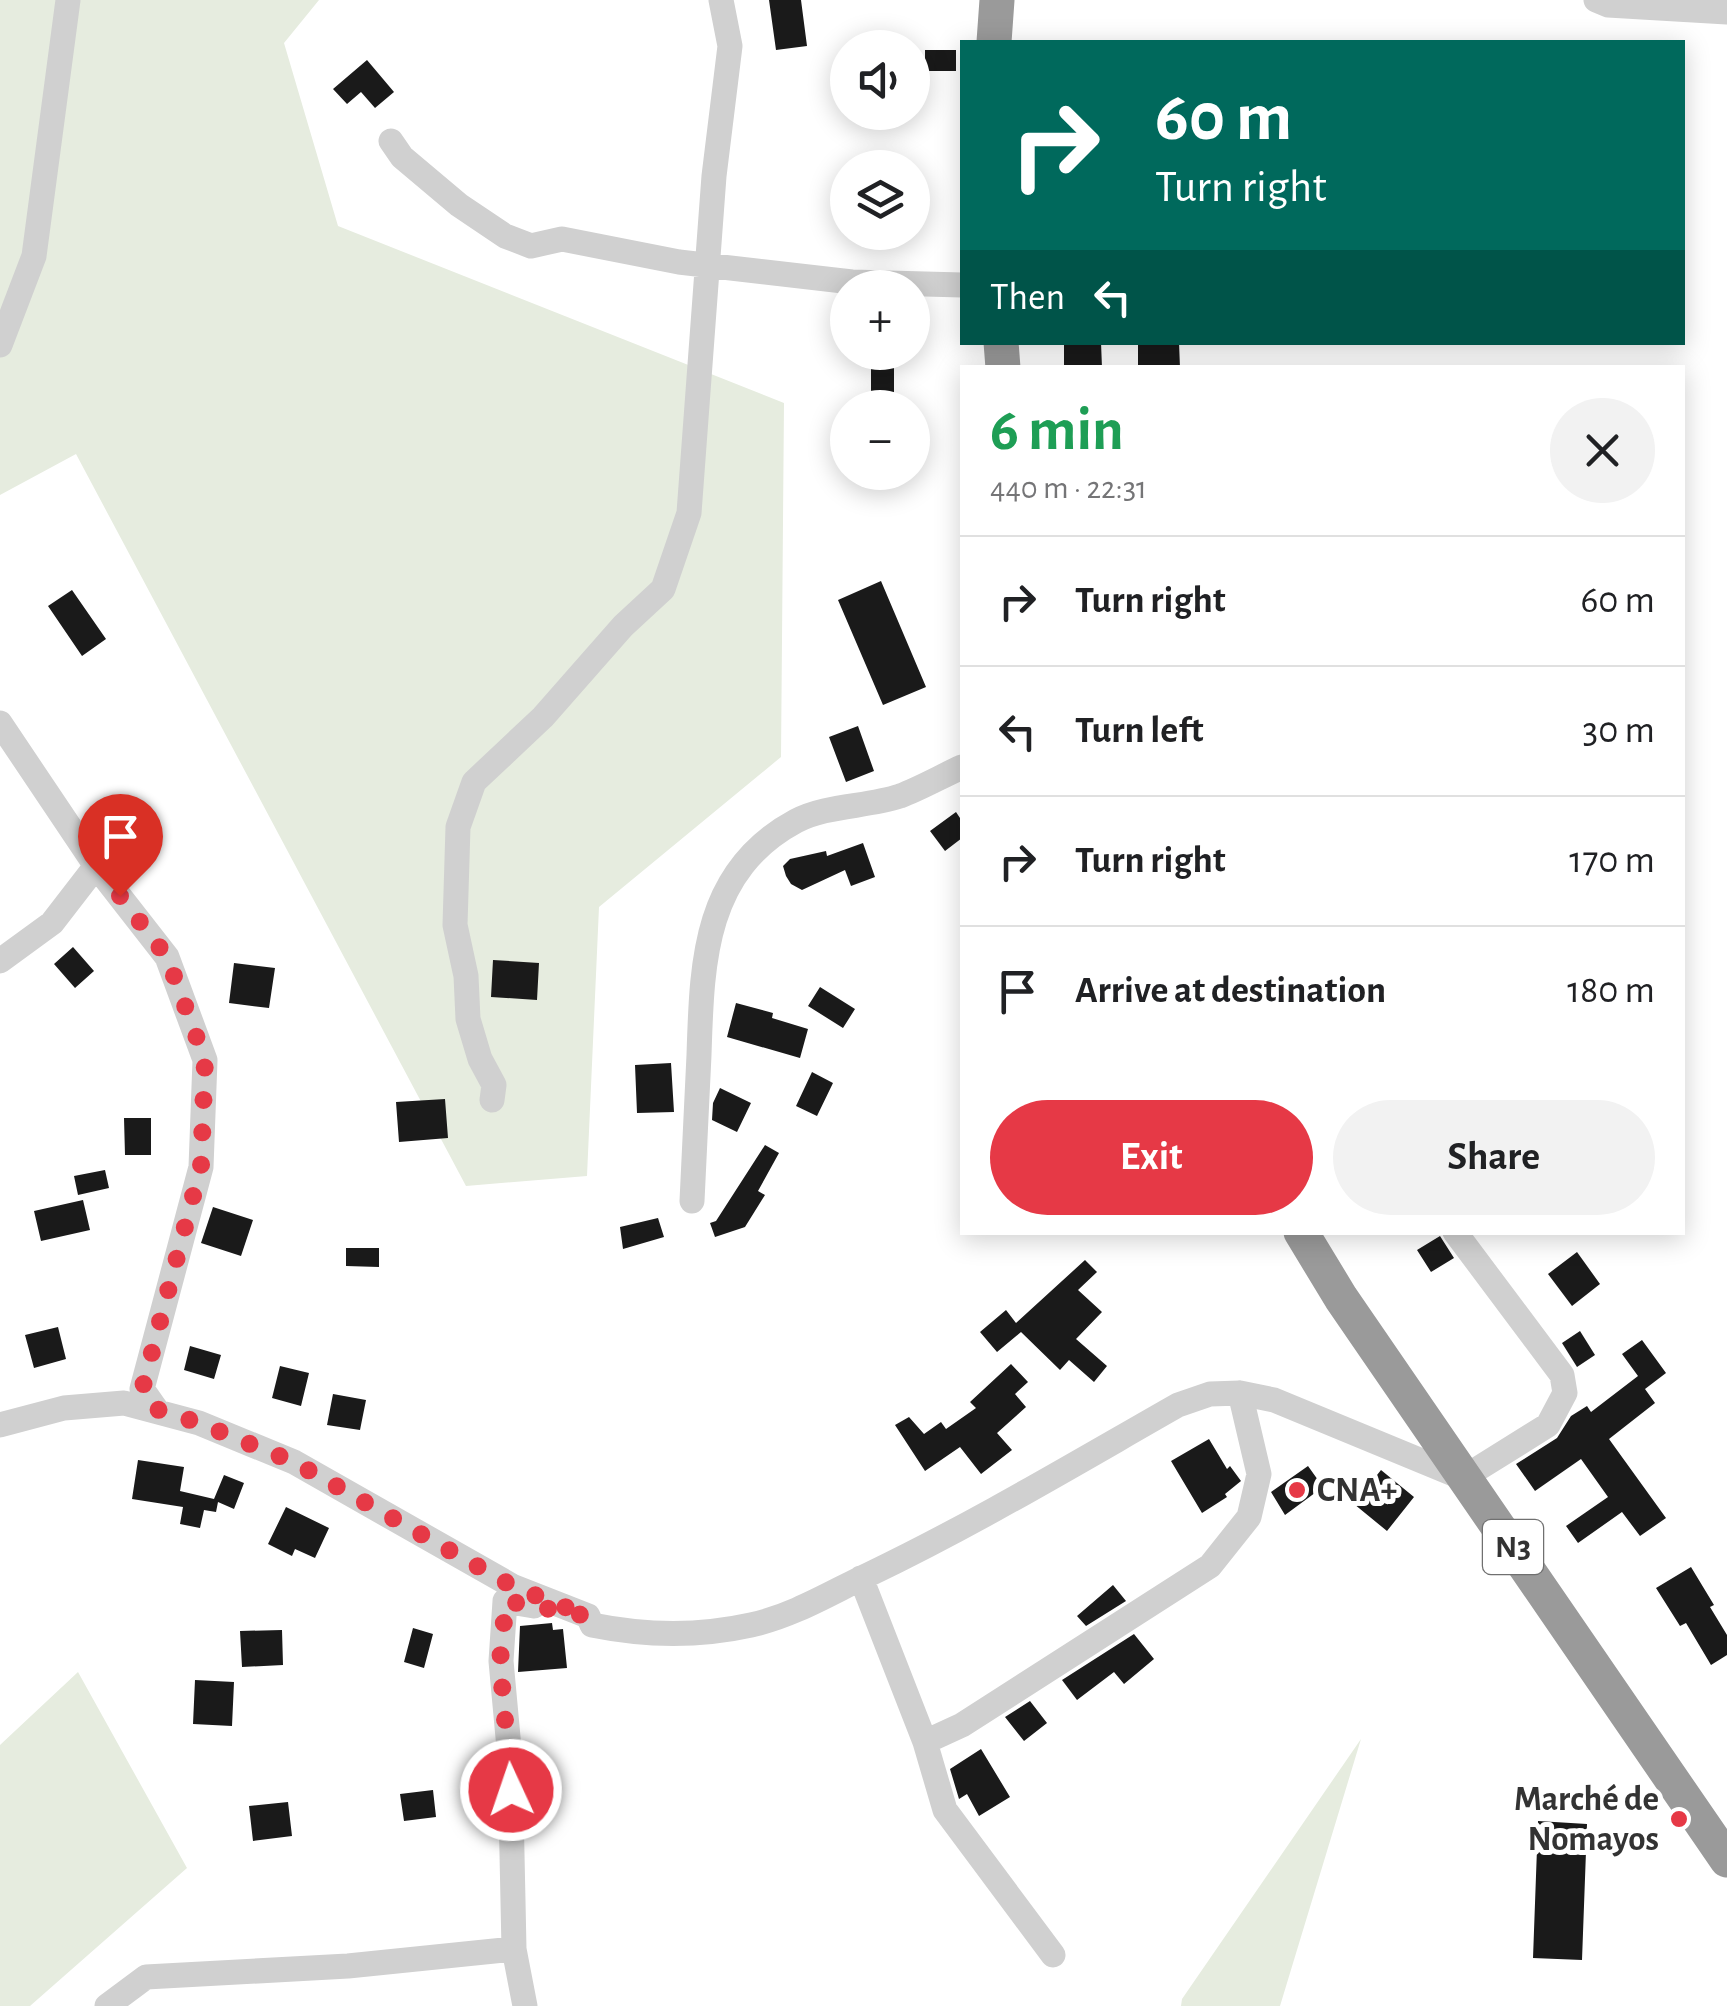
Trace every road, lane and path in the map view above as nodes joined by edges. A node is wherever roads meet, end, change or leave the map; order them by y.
1 (68, 0) edge
2 (721, 0) edge
3 (997, 0) edge
4 (1596, 0) edge
5 (1727, 12) edge
6 (994, 40) edge
7 (391, 141) dead end
8 (707, 264) junction
9 (960, 285) edge
10 (0, 345) edge
11 (0, 723) edge
12 (960, 768) edge
13 (96, 866) junction
14 (0, 961) edge
15 (492, 1100) dead end
16 (692, 1201) dead end
17 (1303, 1235) edge
18 (1457, 1235) edge
19 (1240, 1393) junction
20 (156, 1409) junction
21 (0, 1425) edge
22 (1464, 1478) junction
23 (862, 1578) junction
24 (588, 1616) junction
25 (925, 1742) junction
26 (1727, 1860) edge
27 (514, 1949) junction
28 (1053, 1955) dead end
29 (108, 2006) edge
30 (525, 2006) edge

1 - 10 street
2 - 8 street
3 - 6 highway
4 - 5 street
7 - 8 street
8 - 9 street
8 - 15 street
11 - 13 street
12 - 16 street
13 - 14 street
13 - 20 street
17 - 22 highway, N3
18 - 22 street
19 - 22 street
19 - 23 street
19 - 25 street
20 - 21 street
20 - 24 street
22 - 26 highway, N3
23 - 24 street
23 - 25 street
24 - 27 street
25 - 28 street
27 - 29 street
27 - 30 street

